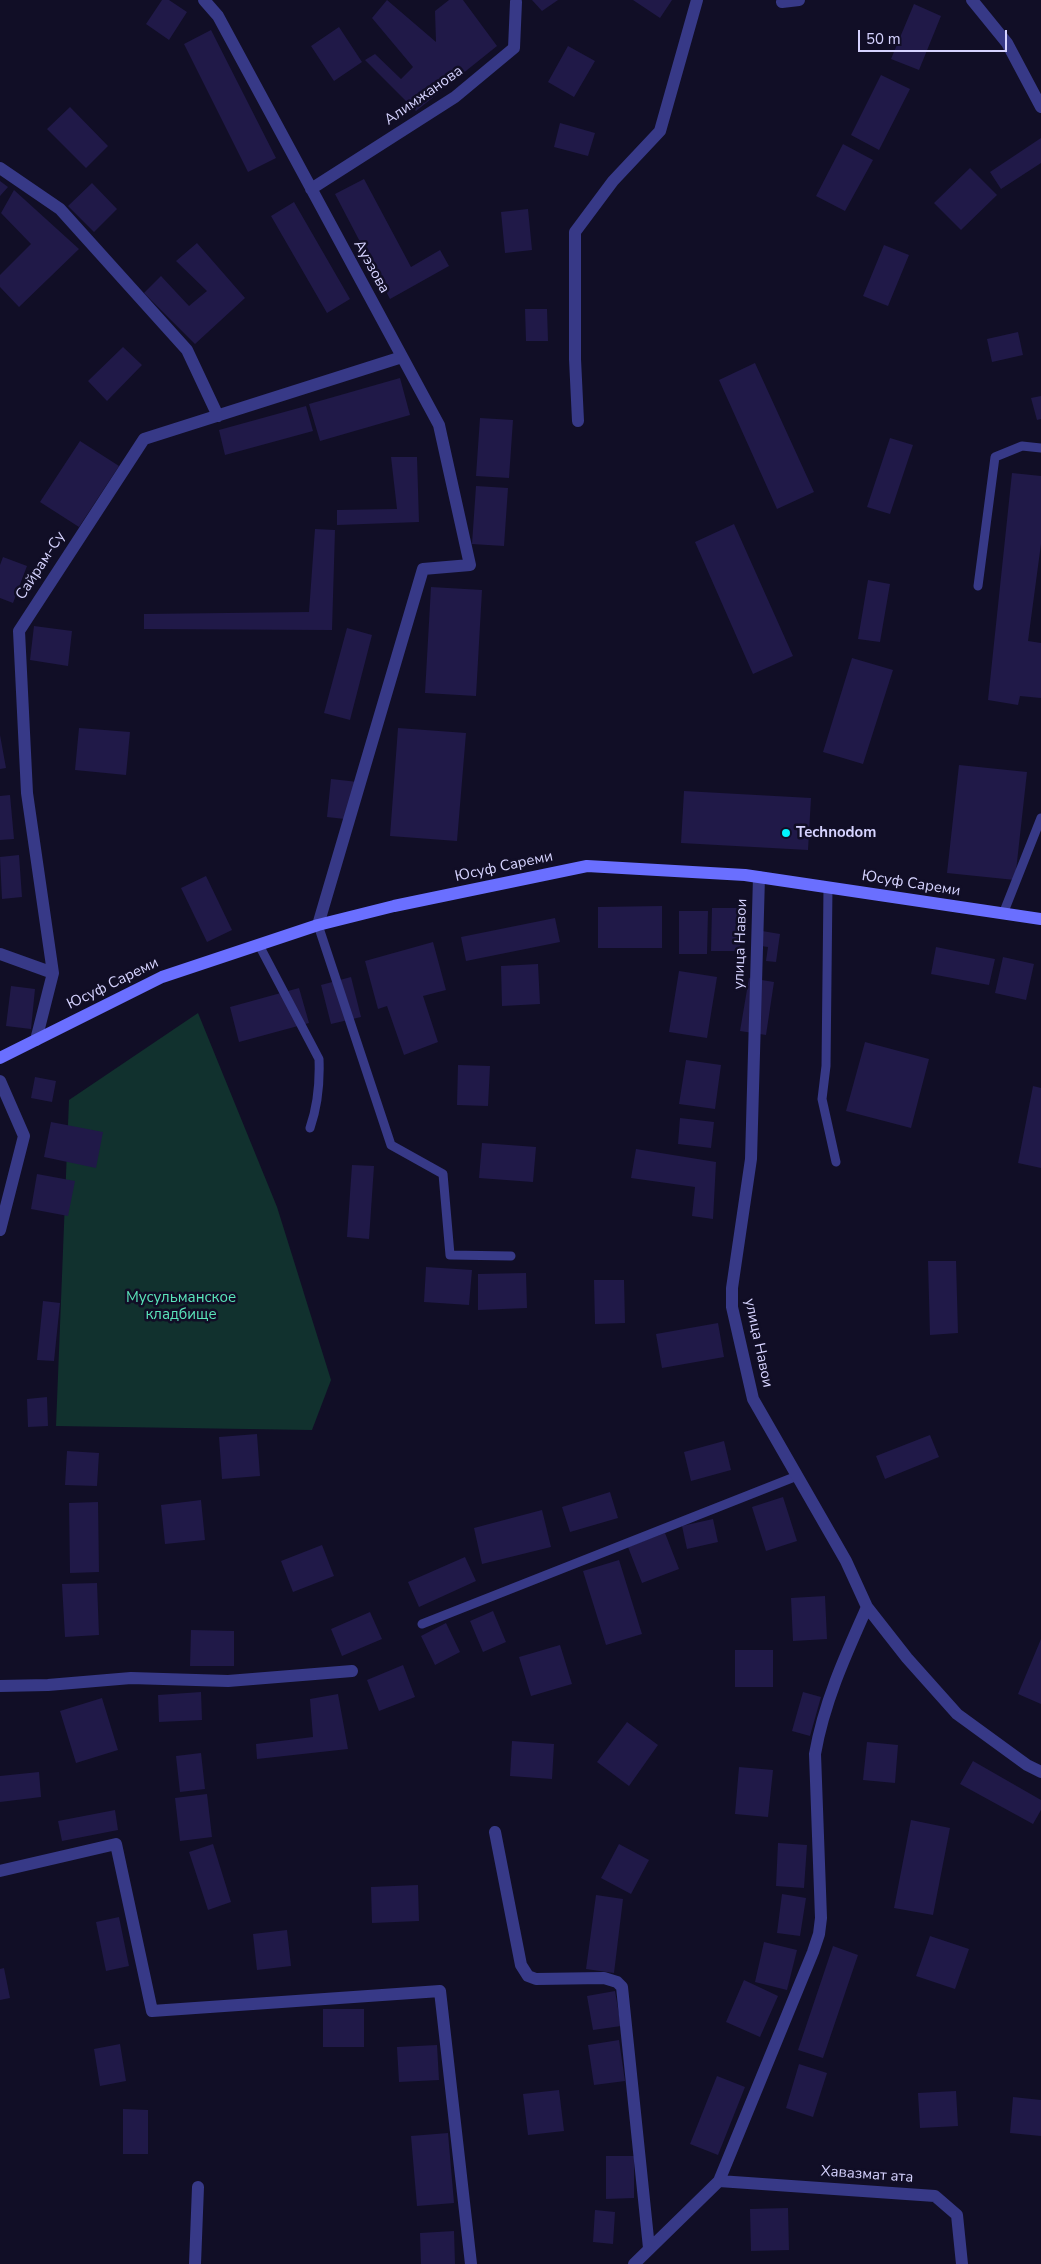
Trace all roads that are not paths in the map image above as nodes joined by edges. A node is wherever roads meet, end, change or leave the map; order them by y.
1 (204, 0) edge
2 (697, 0) edge
3 (799, 0) edge
4 (972, 0) edge
5 (516, 2) dead end
6 (782, 2) dead end
7 (1041, 108) edge
8 (0, 168) edge
9 (311, 190) junction
10 (402, 357) junction
11 (218, 416) junction
12 (578, 421) dead end
13 (1041, 448) edge
14 (978, 586) dead end
15 (1041, 818) edge
16 (759, 877) junction
17 (828, 887) junction
18 (1003, 914) junction
19 (1041, 919) edge
20 (318, 925) junction
21 (259, 945) junction
22 (0, 954) edge
23 (53, 973) junction
24 (36, 1040) junction
25 (0, 1058) edge
26 (0, 1081) edge
27 (310, 1128) dead end
28 (836, 1162) dead end
29 (0, 1230) edge
30 (511, 1256) dead end
31 (797, 1476) junction
32 (867, 1606) junction
33 (422, 1624) dead end
34 (352, 1670) dead end
35 (0, 1686) edge
36 (1041, 1772) edge
37 (495, 1832) dead end
38 (0, 1870) edge
39 (719, 2181) junction
40 (198, 2186) dead end
41 (649, 2248) junction
42 (195, 2264) edge
43 (471, 2264) edge
44 (634, 2264) edge
45 (962, 2264) edge

1 - 9 street, Ауэзова
2 - 12 street
3 - 6 street
4 - 7 street
5 - 9 street, Алимжанова
8 - 11 street
9 - 10 street, Ауэзова
10 - 11 street, Сайрам-Су
10 - 20 street, Ауэзова
11 - 23 street, Сайрам-Су
13 - 14 lane
15 - 18 lane
16 - 17 main road, Юсуф Сареми
16 - 20 main road, Юсуф Сареми
16 - 31 street, улица Навои
17 - 18 main road, Юсуф Сареми
17 - 28 lane
18 - 19 main road, Юсуф Сареми
20 - 21 main road, Юсуф Сареми
20 - 30 lane
21 - 24 main road, Юсуф Сареми
21 - 27 lane
22 - 23 street
23 - 24 street, Сайрам-Су
24 - 25 main road, Юсуф Сареми
26 - 29 street
31 - 32 street, улица Навои
31 - 33 lane
32 - 36 street, улица Навои
32 - 39 street
34 - 35 street
37 - 41 street
38 - 43 street
39 - 41 street
39 - 45 street, Хавазмат ата
40 - 42 street
41 - 44 street

